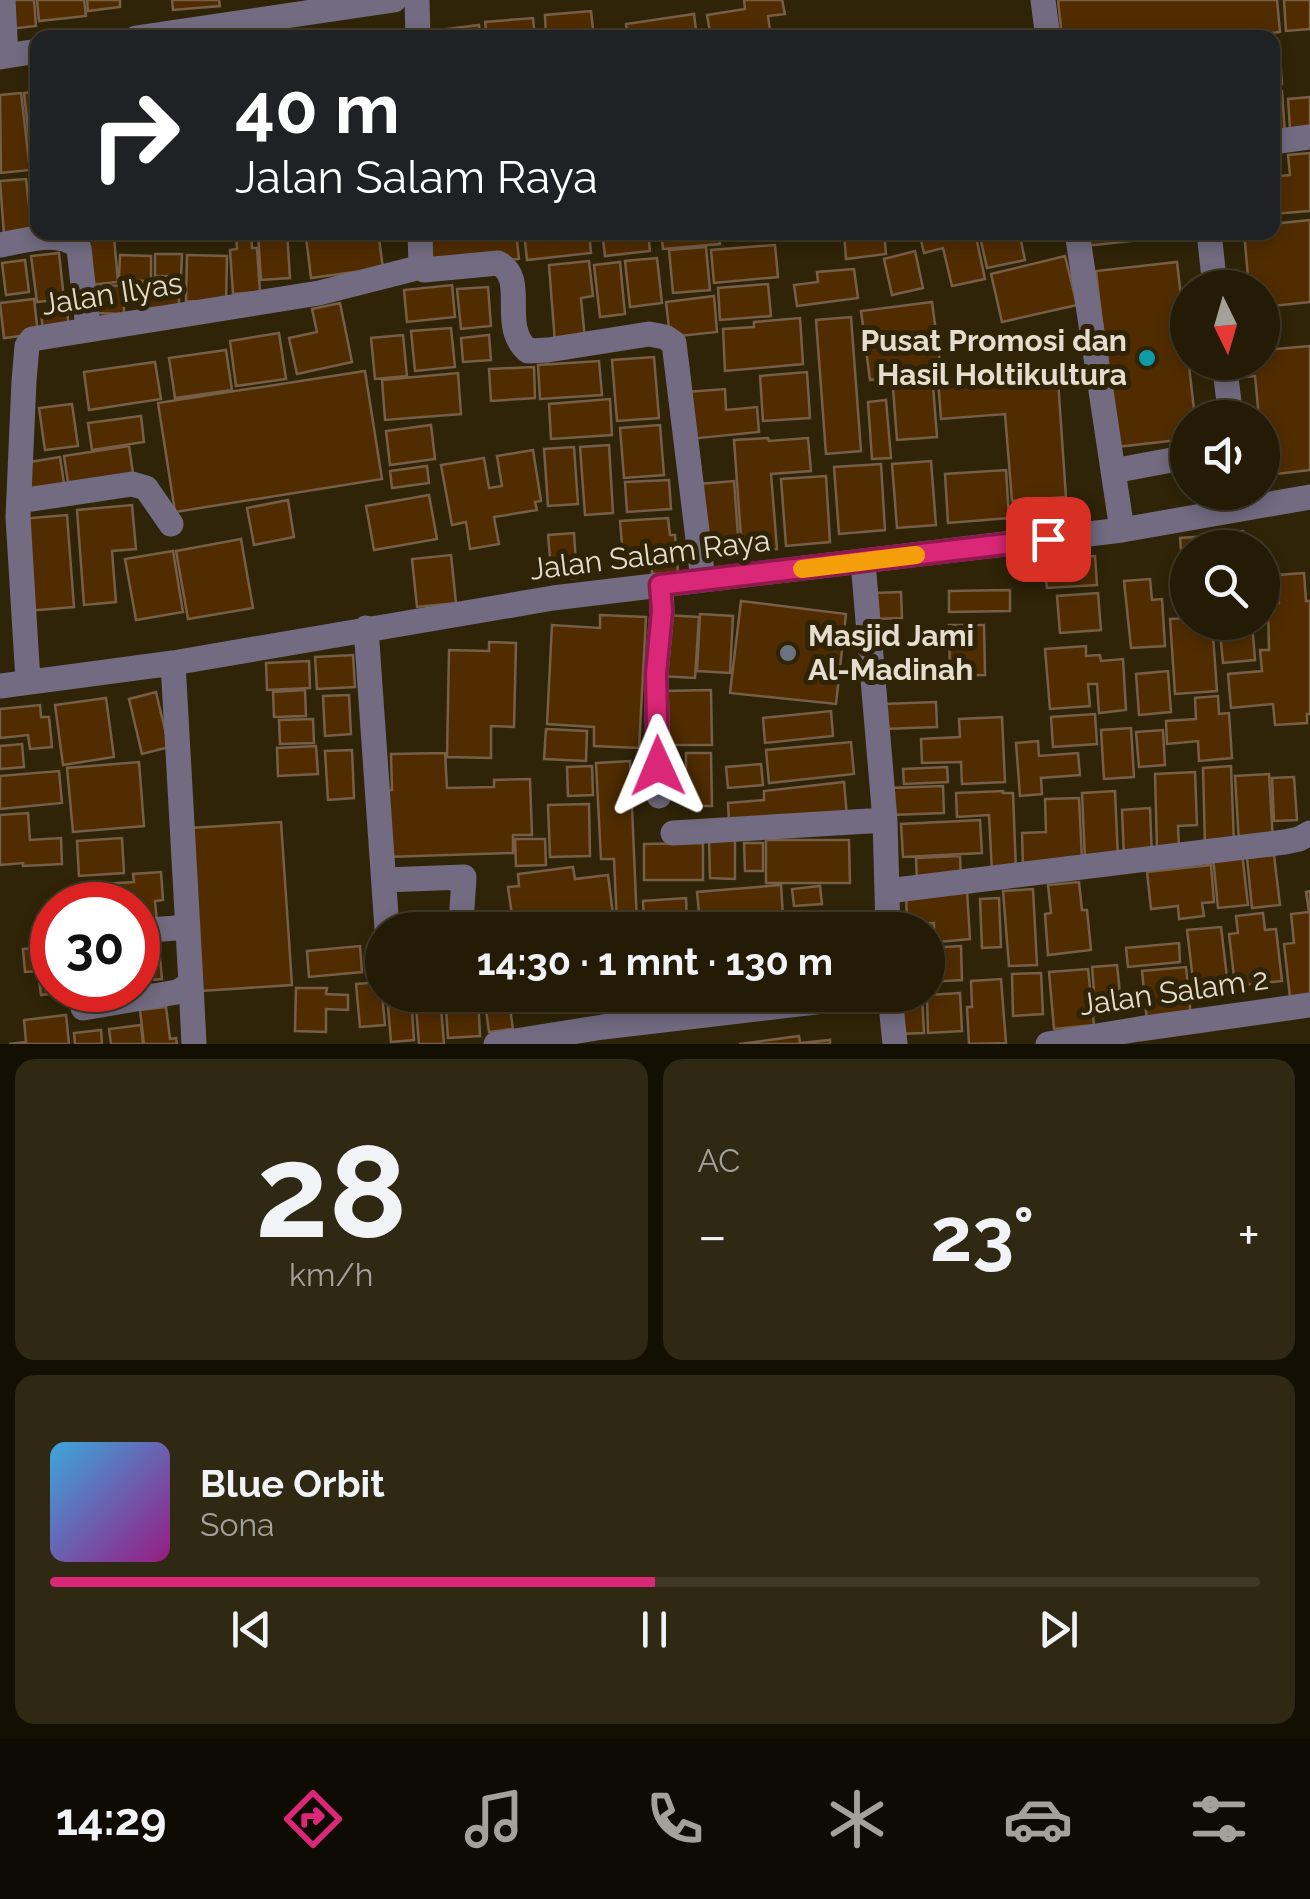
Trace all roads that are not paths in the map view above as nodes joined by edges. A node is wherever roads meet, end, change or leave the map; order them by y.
1 (3, 0) edge
2 (394, 0) edge
3 (417, 0) edge
4 (1042, 0) edge
5 (223, 13) edge
6 (164, 30) edge
7 (418, 30) edge
8 (1047, 30) edge
9 (30, 52) edge
10 (3, 56) edge
11 (1310, 137) edge
12 (1280, 141) edge
13 (31, 240) edge
14 (70, 240) edge
15 (420, 240) edge
16 (1077, 240) edge
17 (1209, 240) edge
18 (0, 244) edge
19 (421, 267) junction
20 (1213, 270) edge
21 (88, 330) junction
22 (12, 382) edge
23 (1170, 460) edge
24 (1113, 470) junction
25 (1310, 498) edge
26 (1280, 499) edge
27 (1203, 510) edge
28 (12, 512) edge
29 (171, 524) dead end
30 (1122, 530) junction
31 (863, 562) junction
32 (703, 580) junction
33 (660, 585) junction
34 (366, 628) junction
35 (173, 663) junction
36 (28, 681) junction
37 (0, 686) edge
38 (658, 796) dead end
39 (885, 820) junction
40 (673, 833) dead end
41 (1310, 834) edge
42 (384, 880) dead end
43 (888, 891) junction
44 (888, 912) edge
45 (188, 927) junction
46 (160, 929) edge
47 (191, 984) junction
48 (160, 995) edge
49 (1310, 1005) edge
50 (761, 1012) edge
51 (892, 1012) edge
52 (605, 1035) edge
53 (194, 1044) edge
54 (496, 1044) edge
55 (895, 1044) edge
56 (1048, 1044) edge

1 - 10 street
2 - 5 street
3 - 7 street
4 - 8 street
5 - 6 street
9 - 10 street
11 - 12 street
13 - 18 street
14 - 21 street
15 - 19 street
16 - 24 street
17 - 20 street
19 - 21 street, Jalan Ilyas
19 - 32 street, Jalan Ilyas
21 - 22 street, Jalan Ilyas
22 - 28 street, Jalan Ilyas
23 - 24 street
24 - 30 street
25 - 26 street, Jalan Salam Raya
27 - 30 street, Jalan Salam Raya
28 - 29 street
28 - 36 street, Jalan Ilyas
30 - 31 street, Jalan Salam Raya
31 - 32 street, Jalan Salam Raya
31 - 39 street
32 - 33 street, Jalan Salam Raya
33 - 34 street, Jalan Salam Raya
33 - 38 street
34 - 35 street, Jalan Salam Raya
34 - 42 street
35 - 36 street, Jalan Salam Raya
35 - 45 street
36 - 37 street, Jalan Salam Raya
39 - 40 street
39 - 43 street
41 - 43 street
43 - 44 street
45 - 46 street
45 - 47 street
47 - 48 street
47 - 53 street
49 - 56 street, Jalan Salam 2
50 - 52 street
51 - 55 street
52 - 54 street

